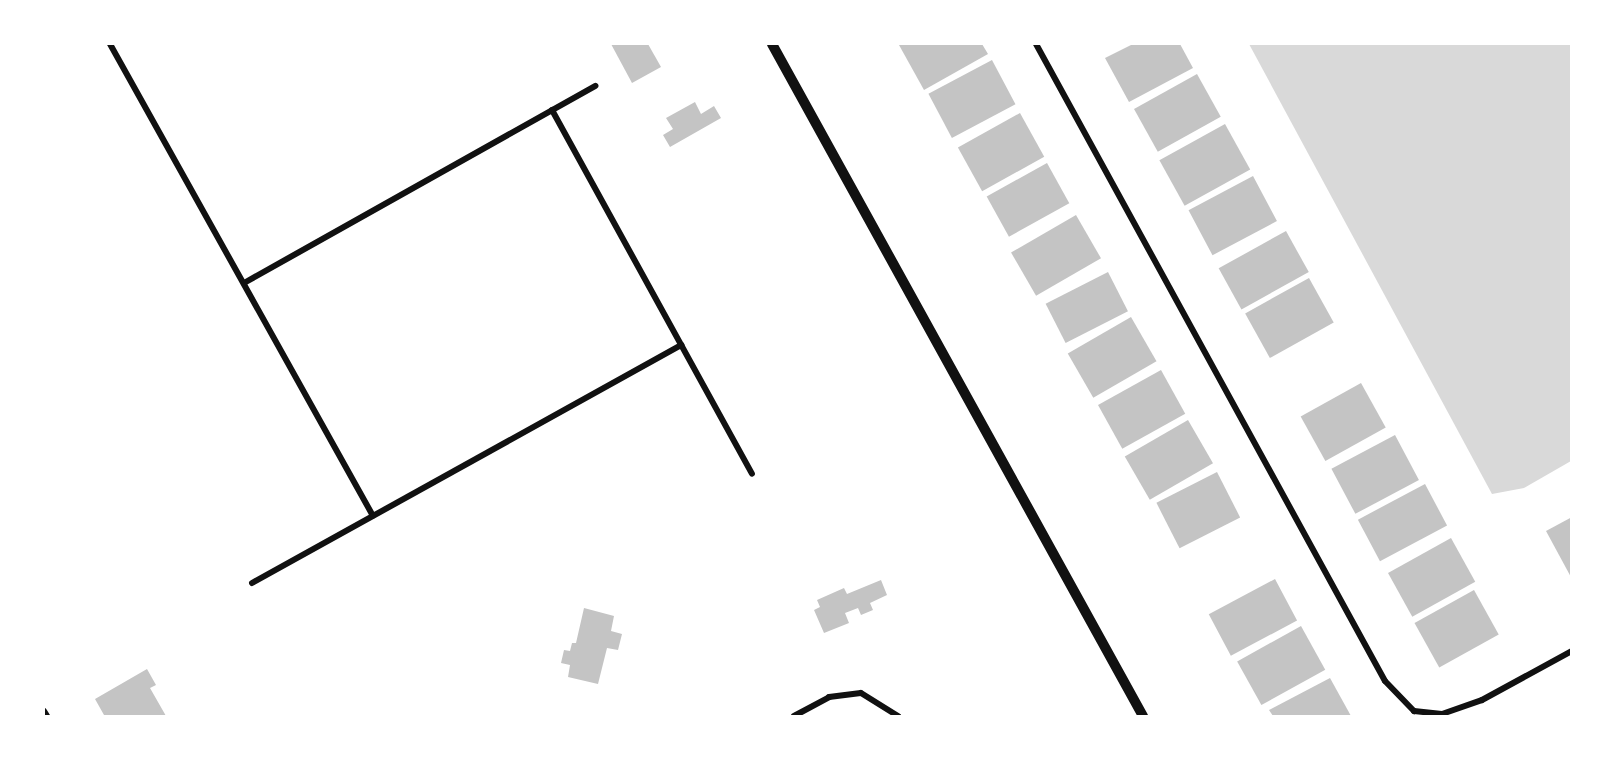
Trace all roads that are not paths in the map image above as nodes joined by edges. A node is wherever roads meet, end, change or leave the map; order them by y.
1 (110, 44) edge
2 (772, 44) edge
3 (1036, 44) edge
4 (595, 86) dead end
5 (552, 110) junction
6 (244, 283) junction
7 (681, 345) junction
8 (752, 474) dead end
9 (373, 516) junction
10 (252, 583) dead end
11 (1572, 651) edge
12 (44, 711) edge
13 (46, 717) edge
14 (794, 717) edge
15 (898, 717) edge
16 (1143, 717) edge

1 - 6 street
2 - 16 street
3 - 11 street
4 - 5 street
5 - 6 street
5 - 7 street
6 - 9 street
7 - 8 street
7 - 9 street
9 - 10 street
12 - 13 street
14 - 15 street

